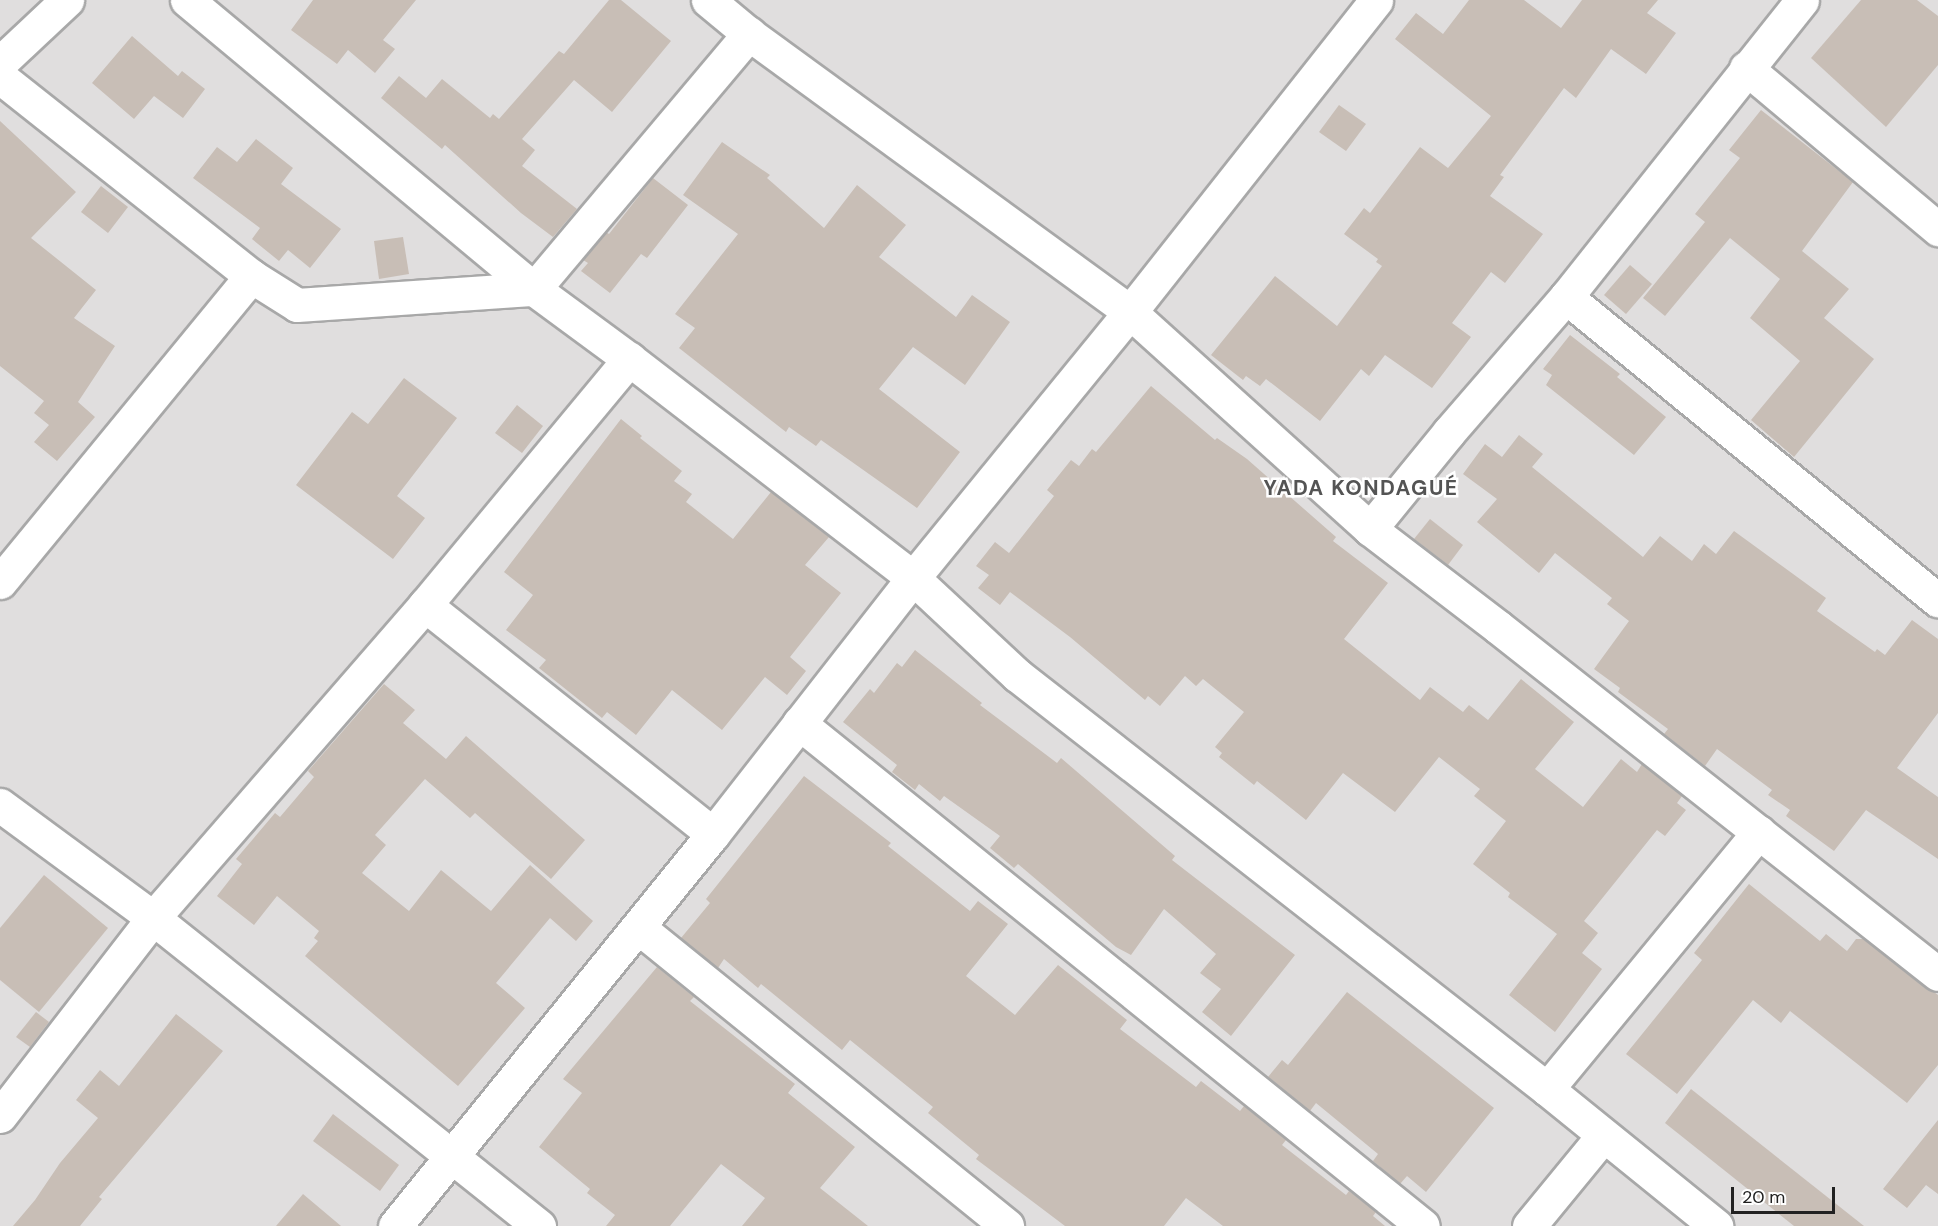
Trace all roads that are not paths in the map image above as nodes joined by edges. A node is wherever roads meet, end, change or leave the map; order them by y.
1 (68, 0) edge
2 (187, 0) edge
3 (708, 0) edge
4 (1376, 0) edge
5 (1802, 0) edge
6 (749, 34) junction
7 (0, 63) edge
8 (1746, 68) junction
9 (0, 77) edge
10 (1938, 229) edge
11 (251, 276) junction
12 (534, 289) junction
13 (1566, 297) junction
14 (1130, 312) junction
15 (629, 359) junction
16 (1370, 529) junction
17 (913, 578) junction
18 (0, 582) edge
19 (1938, 600) edge
20 (425, 605) junction
21 (799, 723) junction
22 (0, 805) edge
23 (1759, 832) junction
24 (713, 834) junction
25 (153, 918) junction
26 (638, 927) junction
27 (1938, 974) edge
28 (1547, 1089) junction
29 (0, 1116) edge
30 (1603, 1137) junction
31 (451, 1156) junction
32 (395, 1226) edge
33 (539, 1226) edge
34 (1007, 1226) edge
35 (1423, 1226) edge
36 (1528, 1226) edge
37 (1716, 1226) edge

1 - 7 street
2 - 12 street
3 - 6 street
4 - 14 street
5 - 8 street
6 - 12 street
6 - 14 street
8 - 10 street
8 - 13 street
9 - 11 street
11 - 12 street
11 - 18 street
12 - 15 street
13 - 16 street
13 - 19 street
14 - 16 street
14 - 17 street
15 - 17 street
15 - 20 street
16 - 23 street
17 - 21 street
17 - 28 street
20 - 24 street
20 - 25 street
21 - 24 street
21 - 35 street
22 - 25 street
23 - 27 street
23 - 28 street
24 - 26 street
25 - 29 street
25 - 31 street
26 - 31 street
26 - 34 street
28 - 30 street
30 - 36 street
30 - 37 street
31 - 32 street
31 - 33 street

